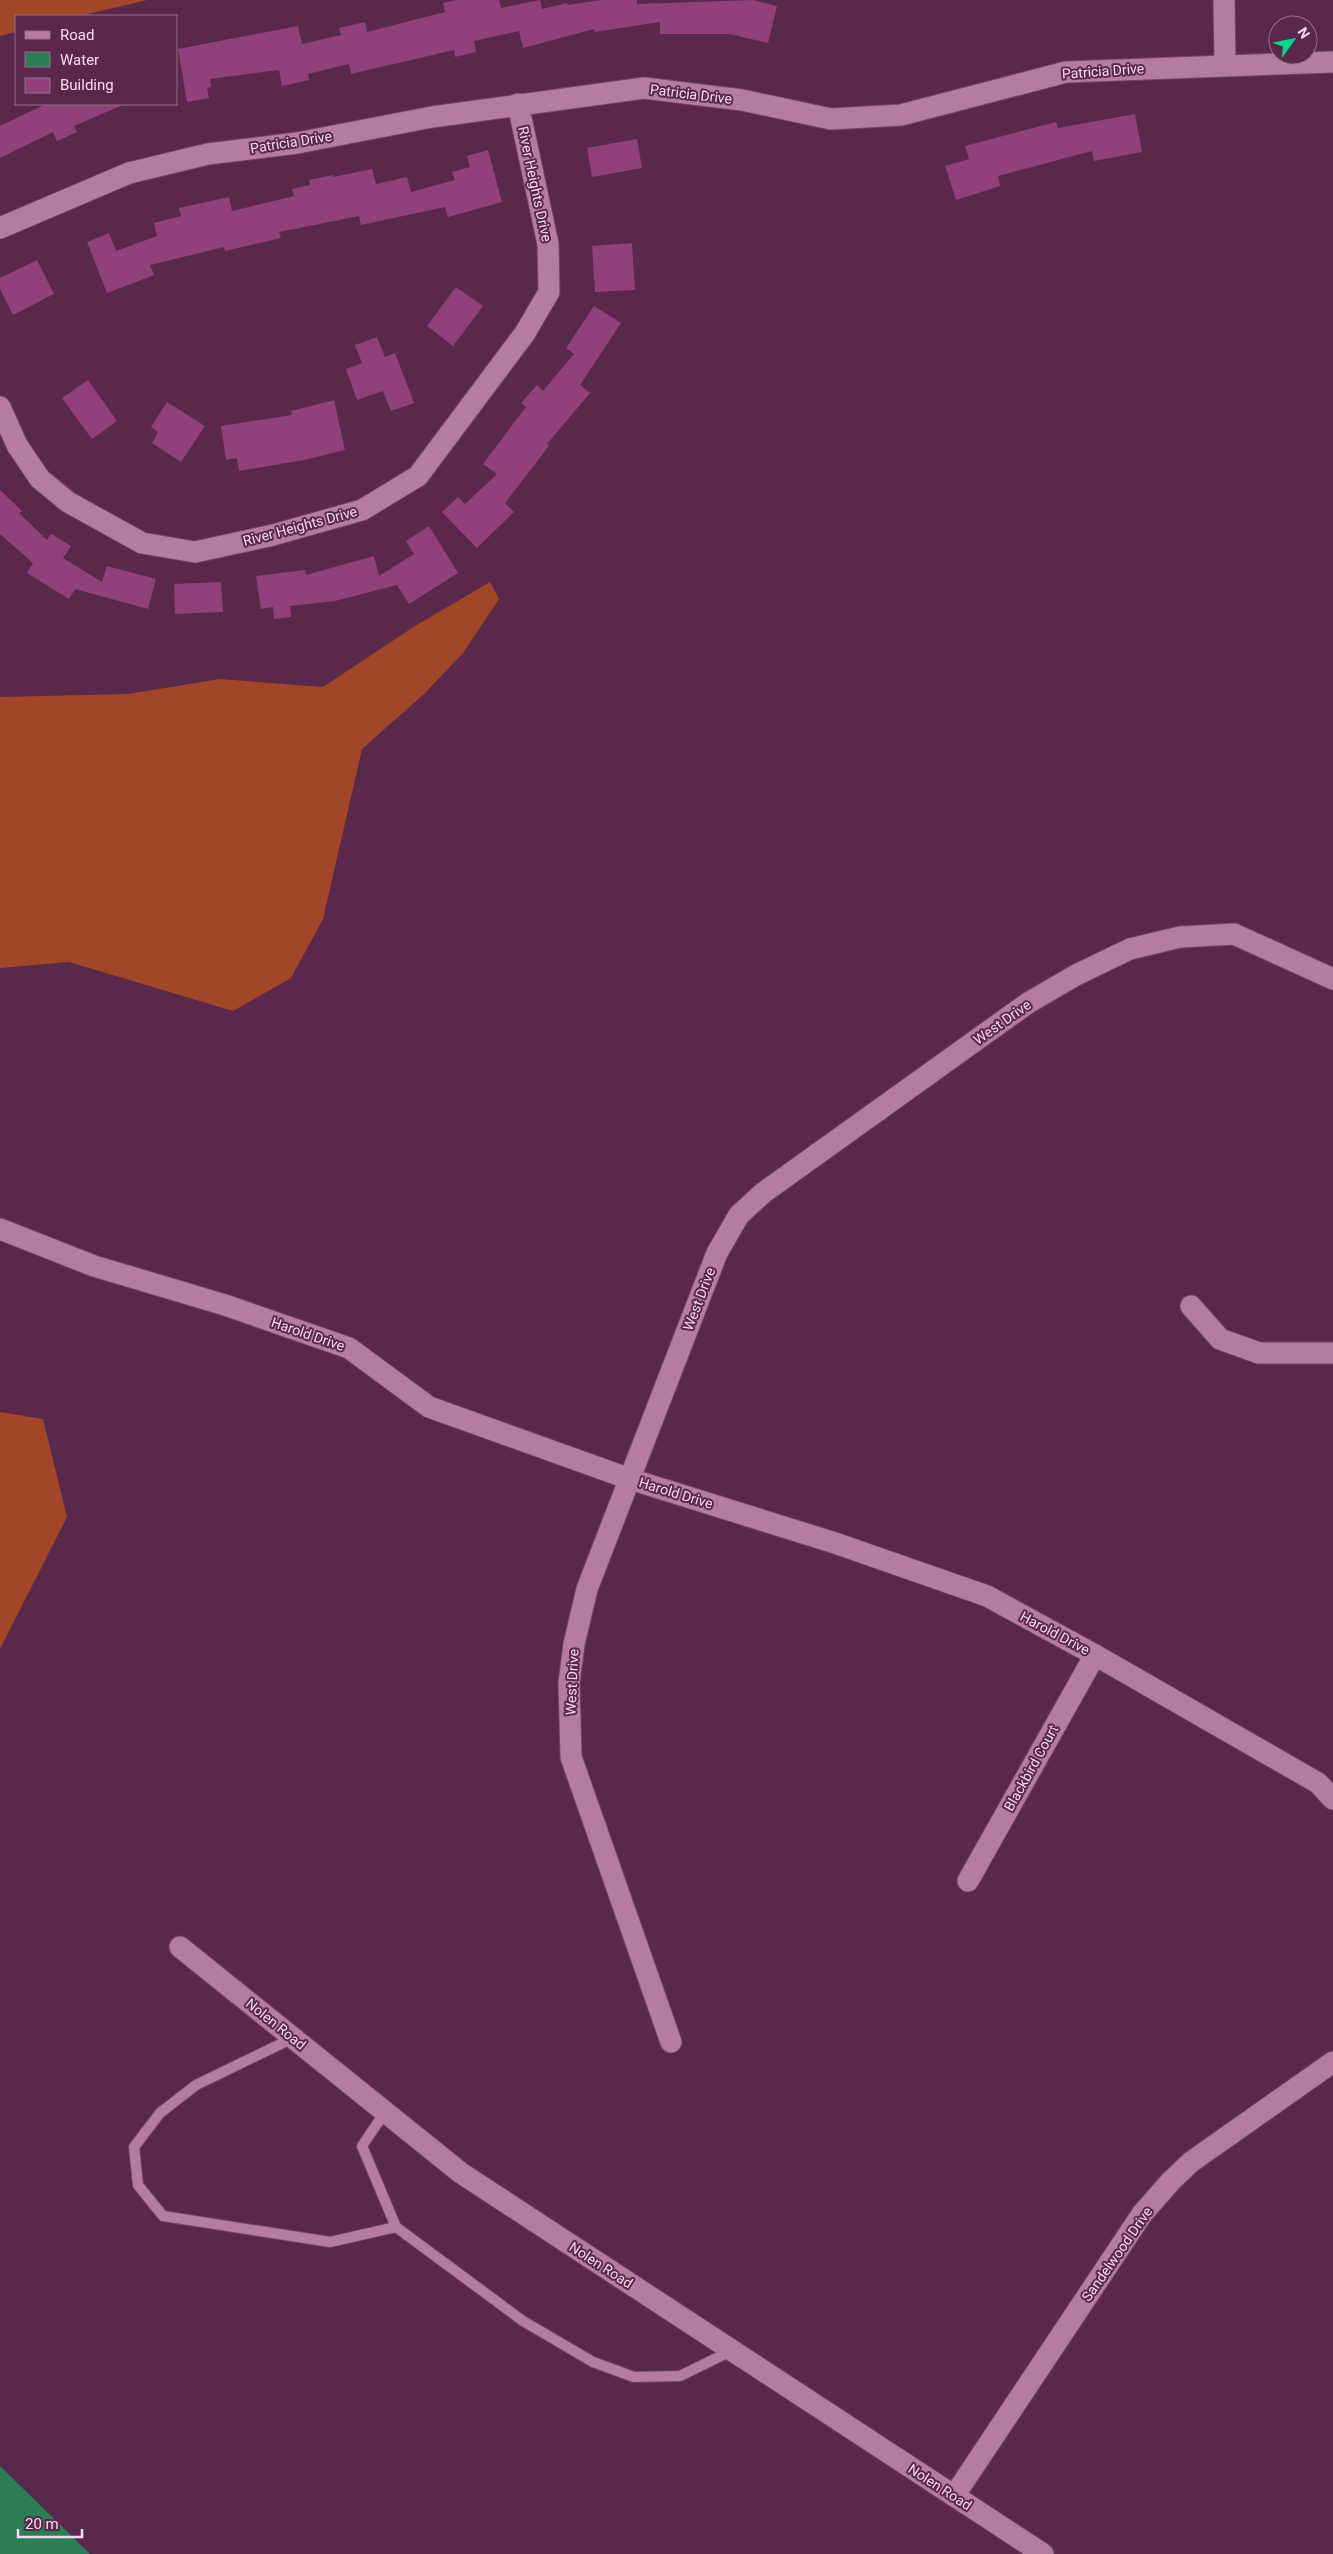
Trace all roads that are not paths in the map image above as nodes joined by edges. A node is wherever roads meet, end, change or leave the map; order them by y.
1 (1224, 0) edge
2 (1333, 62) edge
3 (1225, 65) junction
4 (518, 104) junction
5 (0, 228) edge
6 (0, 407) edge
7 (1333, 979) edge
8 (0, 1229) edge
9 (1191, 1306) dead end
10 (1333, 1354) edge
11 (630, 1479) junction
12 (1095, 1655) junction
13 (1333, 1799) edge
14 (968, 1881) dead end
15 (180, 1947) dead end
16 (293, 2038) junction
17 (671, 2042) dead end
18 (1333, 2062) edge
19 (385, 2112) junction
20 (396, 2227) junction
21 (732, 2350) junction
22 (954, 2496) junction
23 (1043, 2554) edge

1 - 3 street
2 - 3 street, Patricia Drive
3 - 4 street, Patricia Drive
4 - 5 street, Patricia Drive
4 - 6 street, River Heights Drive
7 - 11 street, West Drive
8 - 11 street, Harold Drive
9 - 10 street
11 - 12 street, Harold Drive
11 - 17 street, West Drive
12 - 13 street, Harold Drive
12 - 14 street, Blackbird Court
15 - 16 street, Nolen Road
16 - 19 street, Nolen Road
16 - 20 lane
18 - 22 street, Sandelwood Drive
19 - 20 lane
19 - 21 street, Nolen Road
20 - 21 lane
21 - 22 street, Nolen Road
22 - 23 street, Nolen Road

